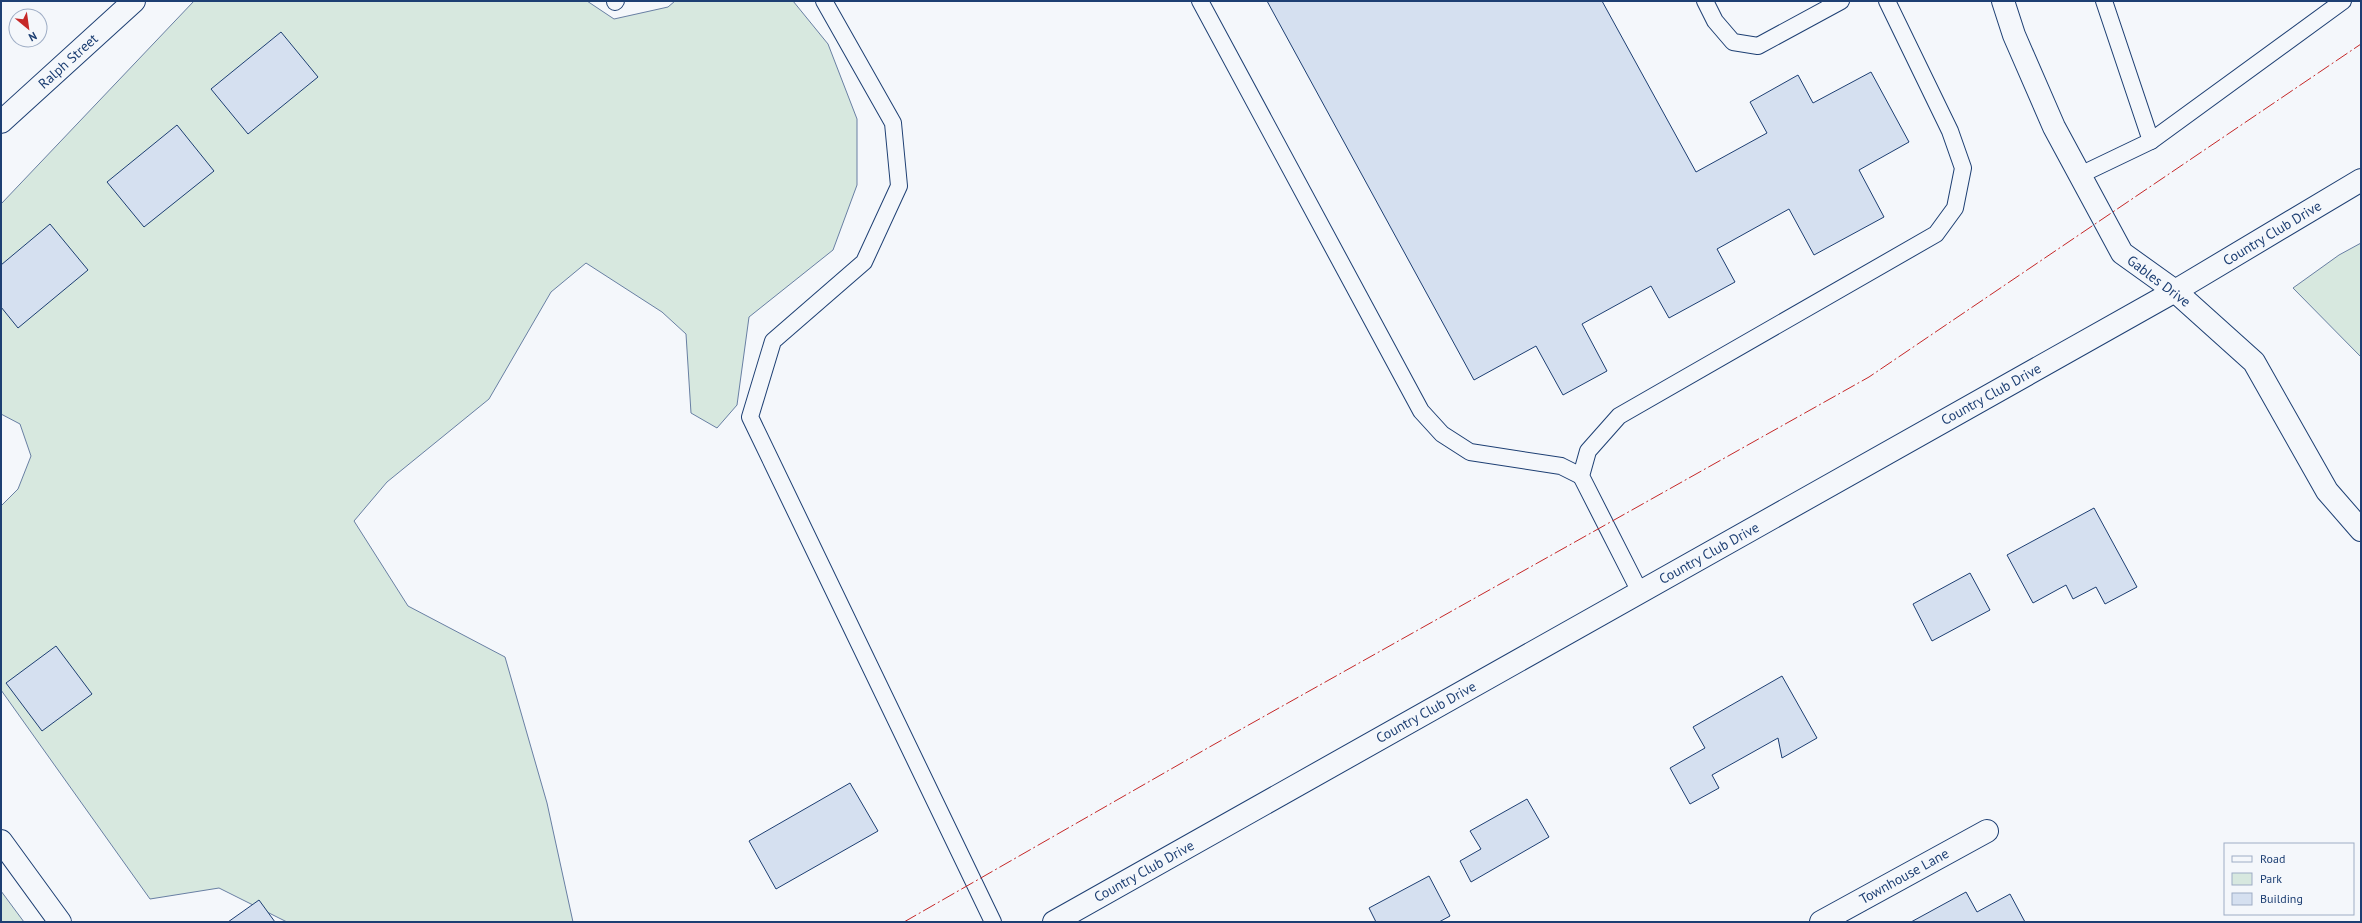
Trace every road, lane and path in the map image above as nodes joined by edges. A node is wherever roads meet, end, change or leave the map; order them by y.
1 (134, 1) edge
2 (824, 1) edge
3 (1200, 1) edge
4 (1705, 1) edge
5 (1841, 1) edge
6 (1887, 1) edge
7 (2003, 1) edge
8 (2104, 1) edge
9 (2320, 1) edge
10 (2343, 1) edge
11 (2320, 18) junction
12 (1, 122) edge
13 (2151, 141) junction
14 (2080, 175) junction
15 (2361, 180) edge
16 (2175, 291) junction
17 (1581, 476) junction
18 (2361, 530) edge
19 (1640, 592) junction
20 (1987, 831) dead end
21 (1, 841) edge
22 (60, 922) edge
23 (993, 922) edge
24 (1054, 922) edge
25 (1821, 922) edge

1 - 12 main road, Ralph Street
2 - 23 lane
3 - 17 lane
4 - 5 lane
6 - 17 lane
7 - 14 main road, Gables Drive
8 - 13 lane
9 - 11 lane
10 - 11 lane
11 - 13 lane
13 - 14 lane
14 - 16 main road, Gables Drive
15 - 16 main road, Country Club Drive
16 - 18 main road, Gables Drive
16 - 19 main road, Country Club Drive
17 - 19 lane
19 - 24 main road, Country Club Drive
20 - 25 main road, Townhouse Lane
21 - 22 main road

